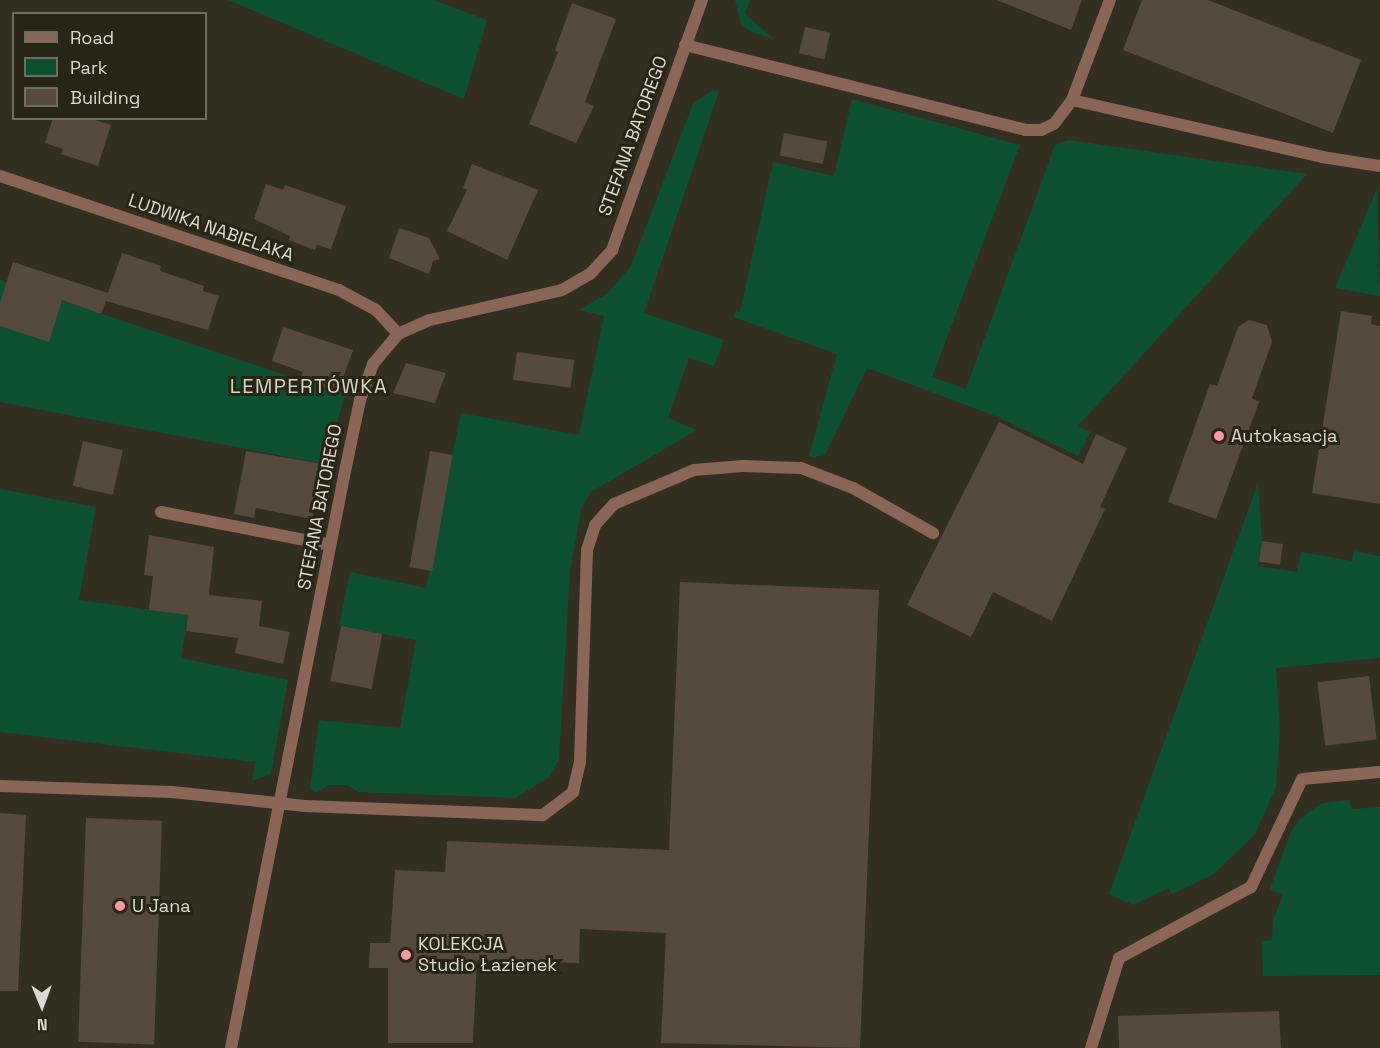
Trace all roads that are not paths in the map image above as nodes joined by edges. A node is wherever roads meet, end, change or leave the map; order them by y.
1 (702, 0) edge
2 (1110, 0) edge
3 (685, 45) junction
4 (1071, 100) junction
5 (1380, 166) edge
6 (0, 176) edge
7 (398, 334) junction
8 (162, 513) dead end
9 (933, 533) dead end
10 (330, 545) junction
11 (1380, 772) edge
12 (0, 786) edge
13 (281, 804) junction
14 (231, 1048) edge
15 (1091, 1048) edge

1 - 3 street, STEFANA BATOREGO
2 - 4 street
3 - 4 street
3 - 7 street, STEFANA BATOREGO
4 - 5 street
6 - 7 street, LUDWIKA NABIELAKA
7 - 10 street, STEFANA BATOREGO
8 - 10 street
9 - 13 street
10 - 13 street, STEFANA BATOREGO
11 - 15 street
12 - 13 street
13 - 14 street, STEFANA BATOREGO

